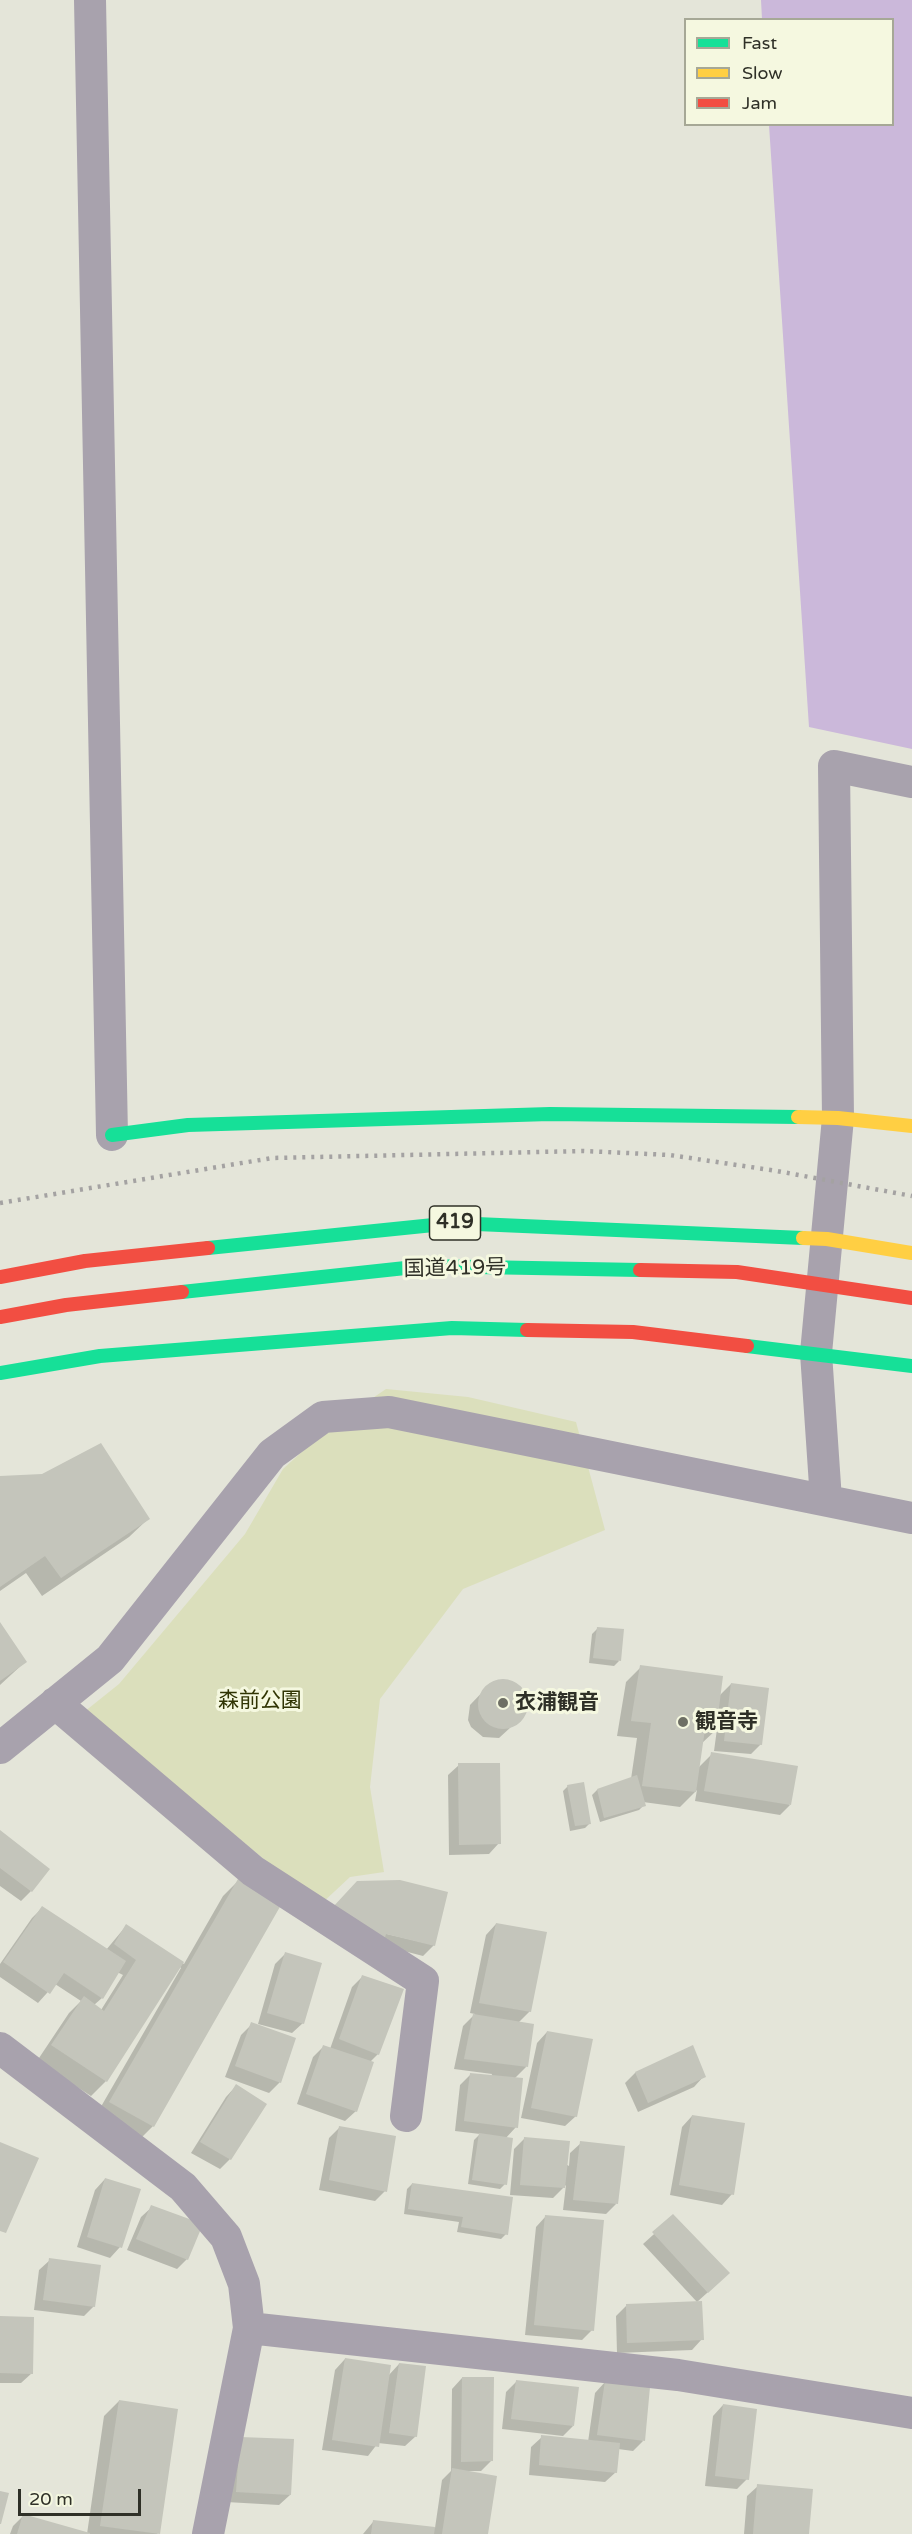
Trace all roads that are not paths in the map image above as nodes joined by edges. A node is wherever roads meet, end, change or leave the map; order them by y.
1 (90, 0) edge
2 (912, 782) edge
3 (838, 1118) junction
4 (912, 1126) edge
5 (112, 1135) joint
6 (827, 1239) junction
7 (912, 1253) edge
8 (0, 1277) edge
9 (912, 1298) edge
10 (0, 1317) edge
11 (816, 1353) junction
12 (912, 1366) edge
13 (0, 1373) edge
14 (826, 1500) junction
15 (912, 1518) edge
16 (55, 1703) junction
17 (0, 1748) edge
18 (0, 2048) edge
19 (406, 2116) dead end
20 (249, 2328) junction
21 (912, 2413) edge
22 (208, 2534) edge

1 - 5 street
2 - 3 street
3 - 4 main road
3 - 5 main road
3 - 6 street
6 - 7 main road, 419
6 - 8 main road, 419
6 - 11 street
9 - 10 main road, 国道419号 / 419
11 - 12 main road
11 - 13 main road
11 - 14 street
14 - 15 street
14 - 16 street
16 - 17 street
16 - 19 street
18 - 20 street
20 - 21 street
20 - 22 street

